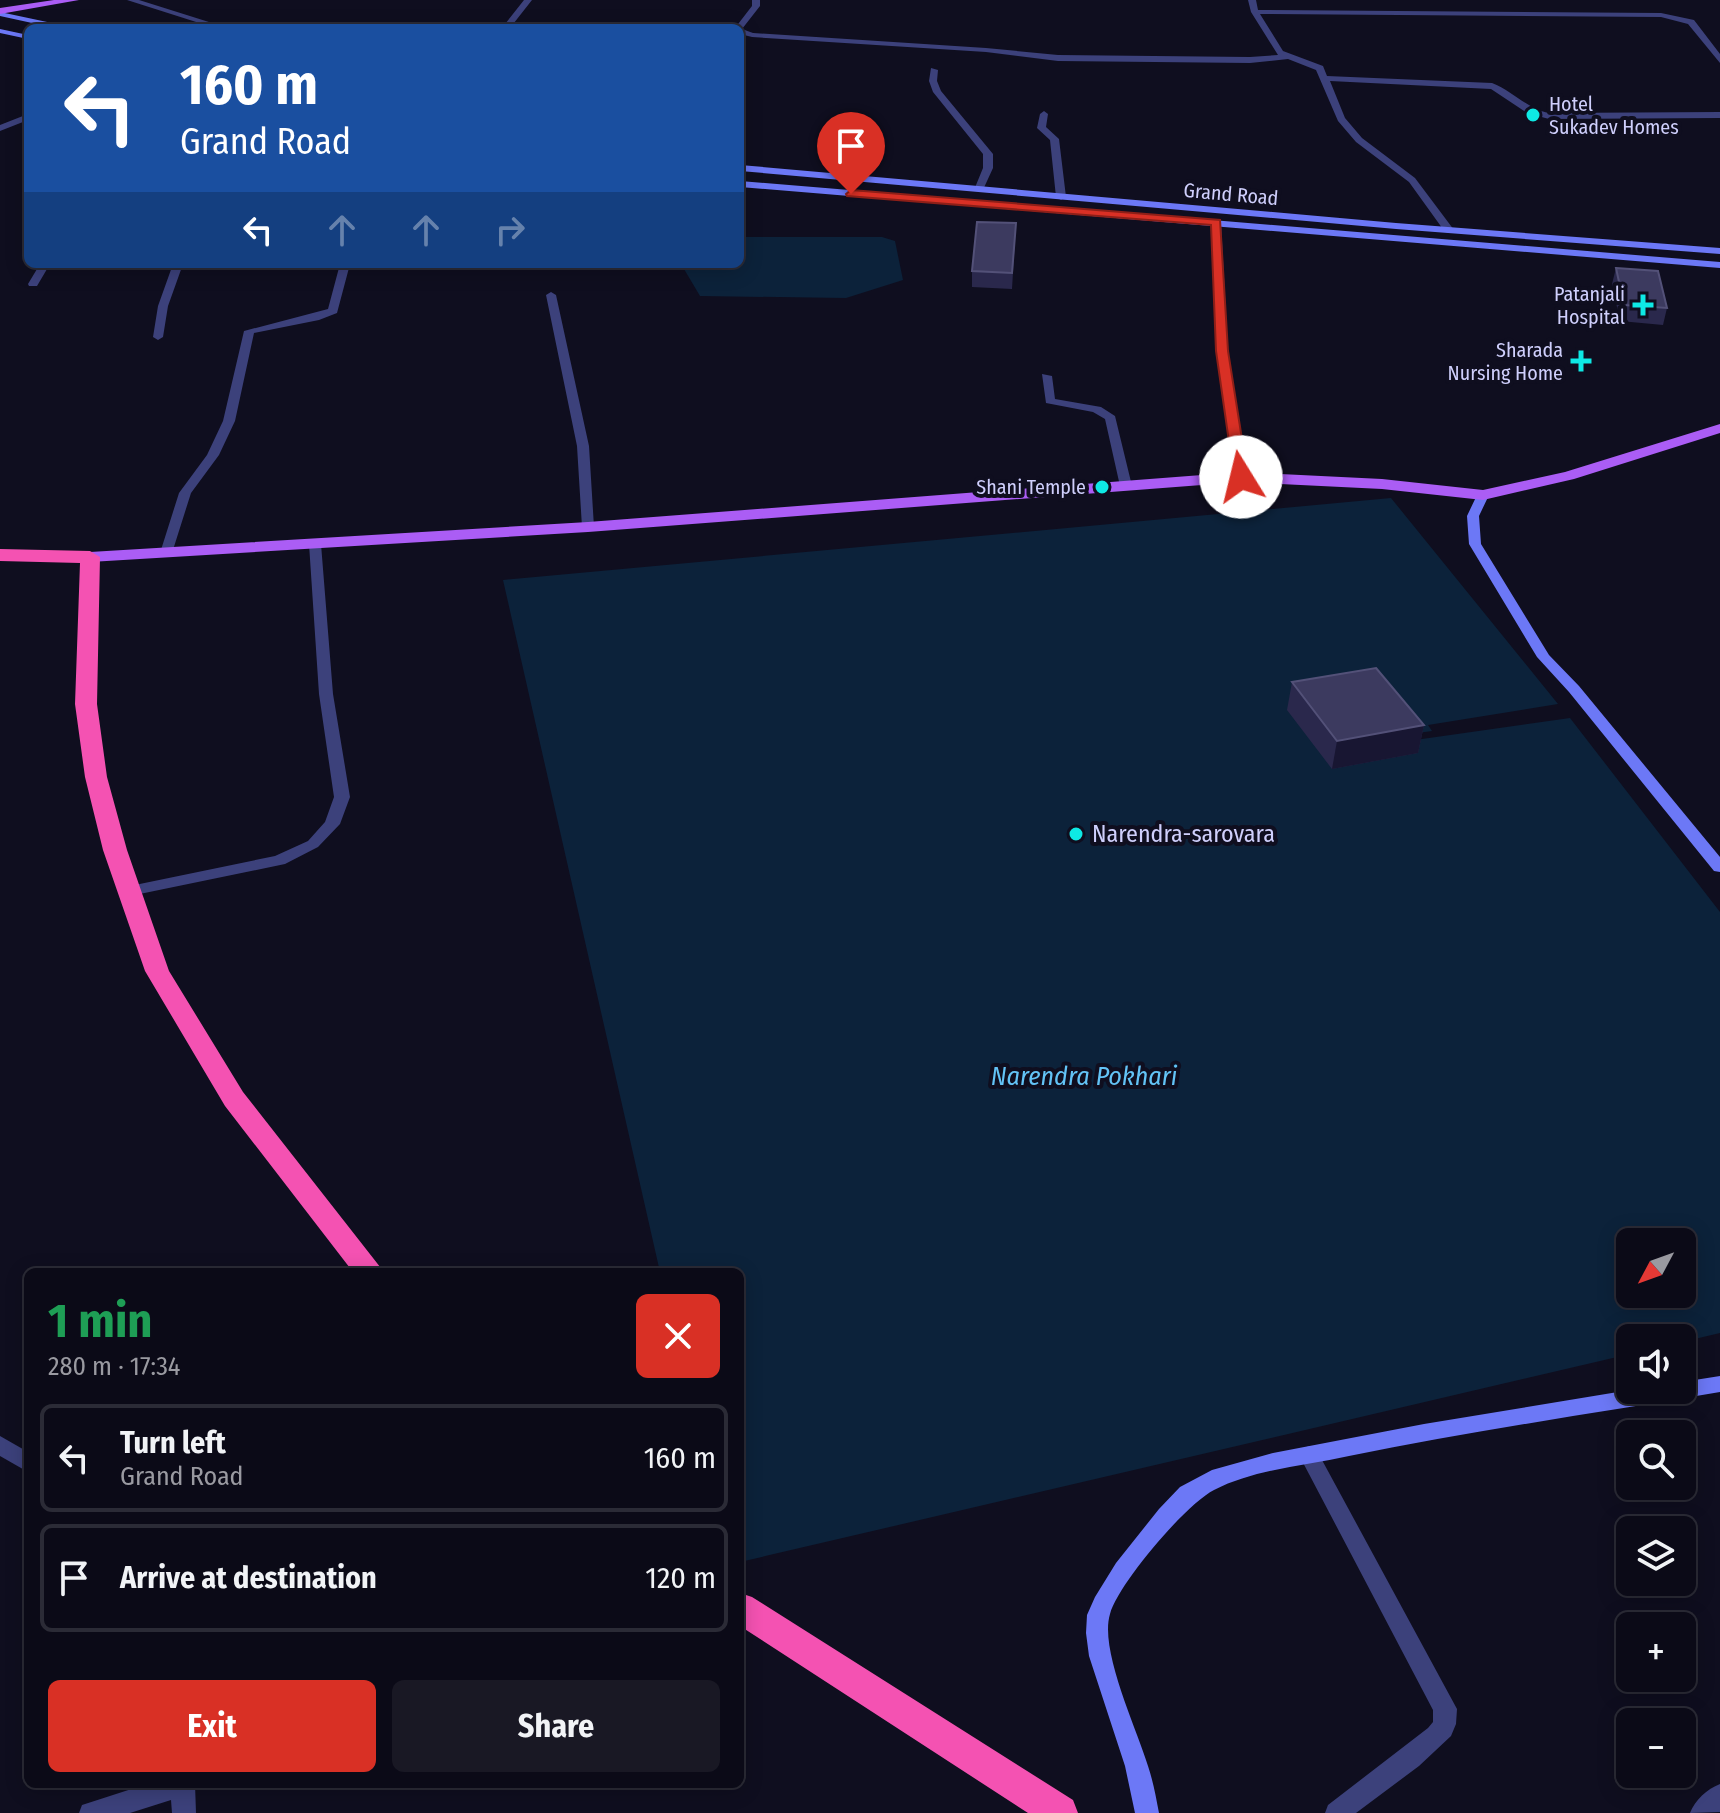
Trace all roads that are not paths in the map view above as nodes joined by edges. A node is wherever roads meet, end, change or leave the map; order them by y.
1 (74, 0) edge
2 (131, 0) edge
3 (528, 0) edge
4 (756, 0) edge
5 (1252, 0) edge
6 (1569, 0) edge
7 (0, 12) edge
8 (1255, 12) junction
9 (1562, 13) junction
10 (50, 24) edge
11 (211, 24) edge
12 (509, 24) edge
13 (744, 28) edge
14 (0, 31) edge
15 (744, 33) edge
16 (24, 36) edge
17 (1285, 57) junction
18 (1720, 60) edge
19 (934, 70) dead end
20 (1324, 78) junction
21 (1044, 114) dead end
22 (1720, 115) edge
23 (24, 119) edge
24 (0, 128) edge
25 (744, 168) edge
26 (744, 184) edge
27 (979, 190) junction
28 (1061, 197) junction
29 (1216, 222) junction
30 (1449, 230) junction
31 (1720, 251) edge
32 (1720, 265) edge
33 (43, 268) edge
34 (177, 268) edge
35 (344, 268) edge
36 (33, 284) dead end
37 (551, 295) dead end
38 (158, 337) dead end
39 (1046, 376) dead end
40 (1720, 428) edge
41 (1241, 477) junction
42 (1126, 486) junction
43 (1483, 495) junction
44 (588, 527) junction
45 (315, 544) junction
46 (166, 553) junction
47 (0, 555) edge
48 (90, 557) junction
49 (1720, 867) edge
50 (130, 891) junction
51 (367, 1268) edge
52 (1720, 1384) edge
53 (0, 1445) edge
54 (1309, 1455) junction
55 (24, 1460) edge
56 (744, 1611) edge
57 (172, 1788) edge
58 (182, 1788) edge
59 (1720, 1796) edge
60 (91, 1813) edge
61 (184, 1813) edge
62 (1060, 1813) edge
63 (1147, 1813) edge
64 (1337, 1813) edge
65 (1702, 1813) edge

1 - 7 main road
2 - 11 street
3 - 12 street
4 - 13 street
5 - 8 street
6 - 9 street
7 - 10 main road
8 - 9 street
8 - 17 street
9 - 18 street
14 - 16 main road
15 - 17 street
17 - 20 street
19 - 27 street
20 - 22 street
20 - 30 street
21 - 28 street
23 - 24 street
25 - 27 main road, Grand Road
26 - 29 main road, Grand Road
27 - 28 main road, Grand Road
28 - 30 main road, Grand Road
29 - 32 main road, Grand Road
29 - 41 street
30 - 31 main road, Grand Road
33 - 36 street
34 - 38 street
35 - 46 street
37 - 44 street
39 - 42 street
40 - 43 main road
41 - 42 main road
41 - 43 main road
42 - 44 main road
43 - 49 main road
44 - 45 main road
45 - 46 main road
45 - 50 street
46 - 48 main road
47 - 48 highway
48 - 50 highway
50 - 51 highway
52 - 54 main road
53 - 55 street
54 - 63 main road
54 - 64 street
56 - 62 highway
57 - 60 street
58 - 61 street
59 - 65 street

